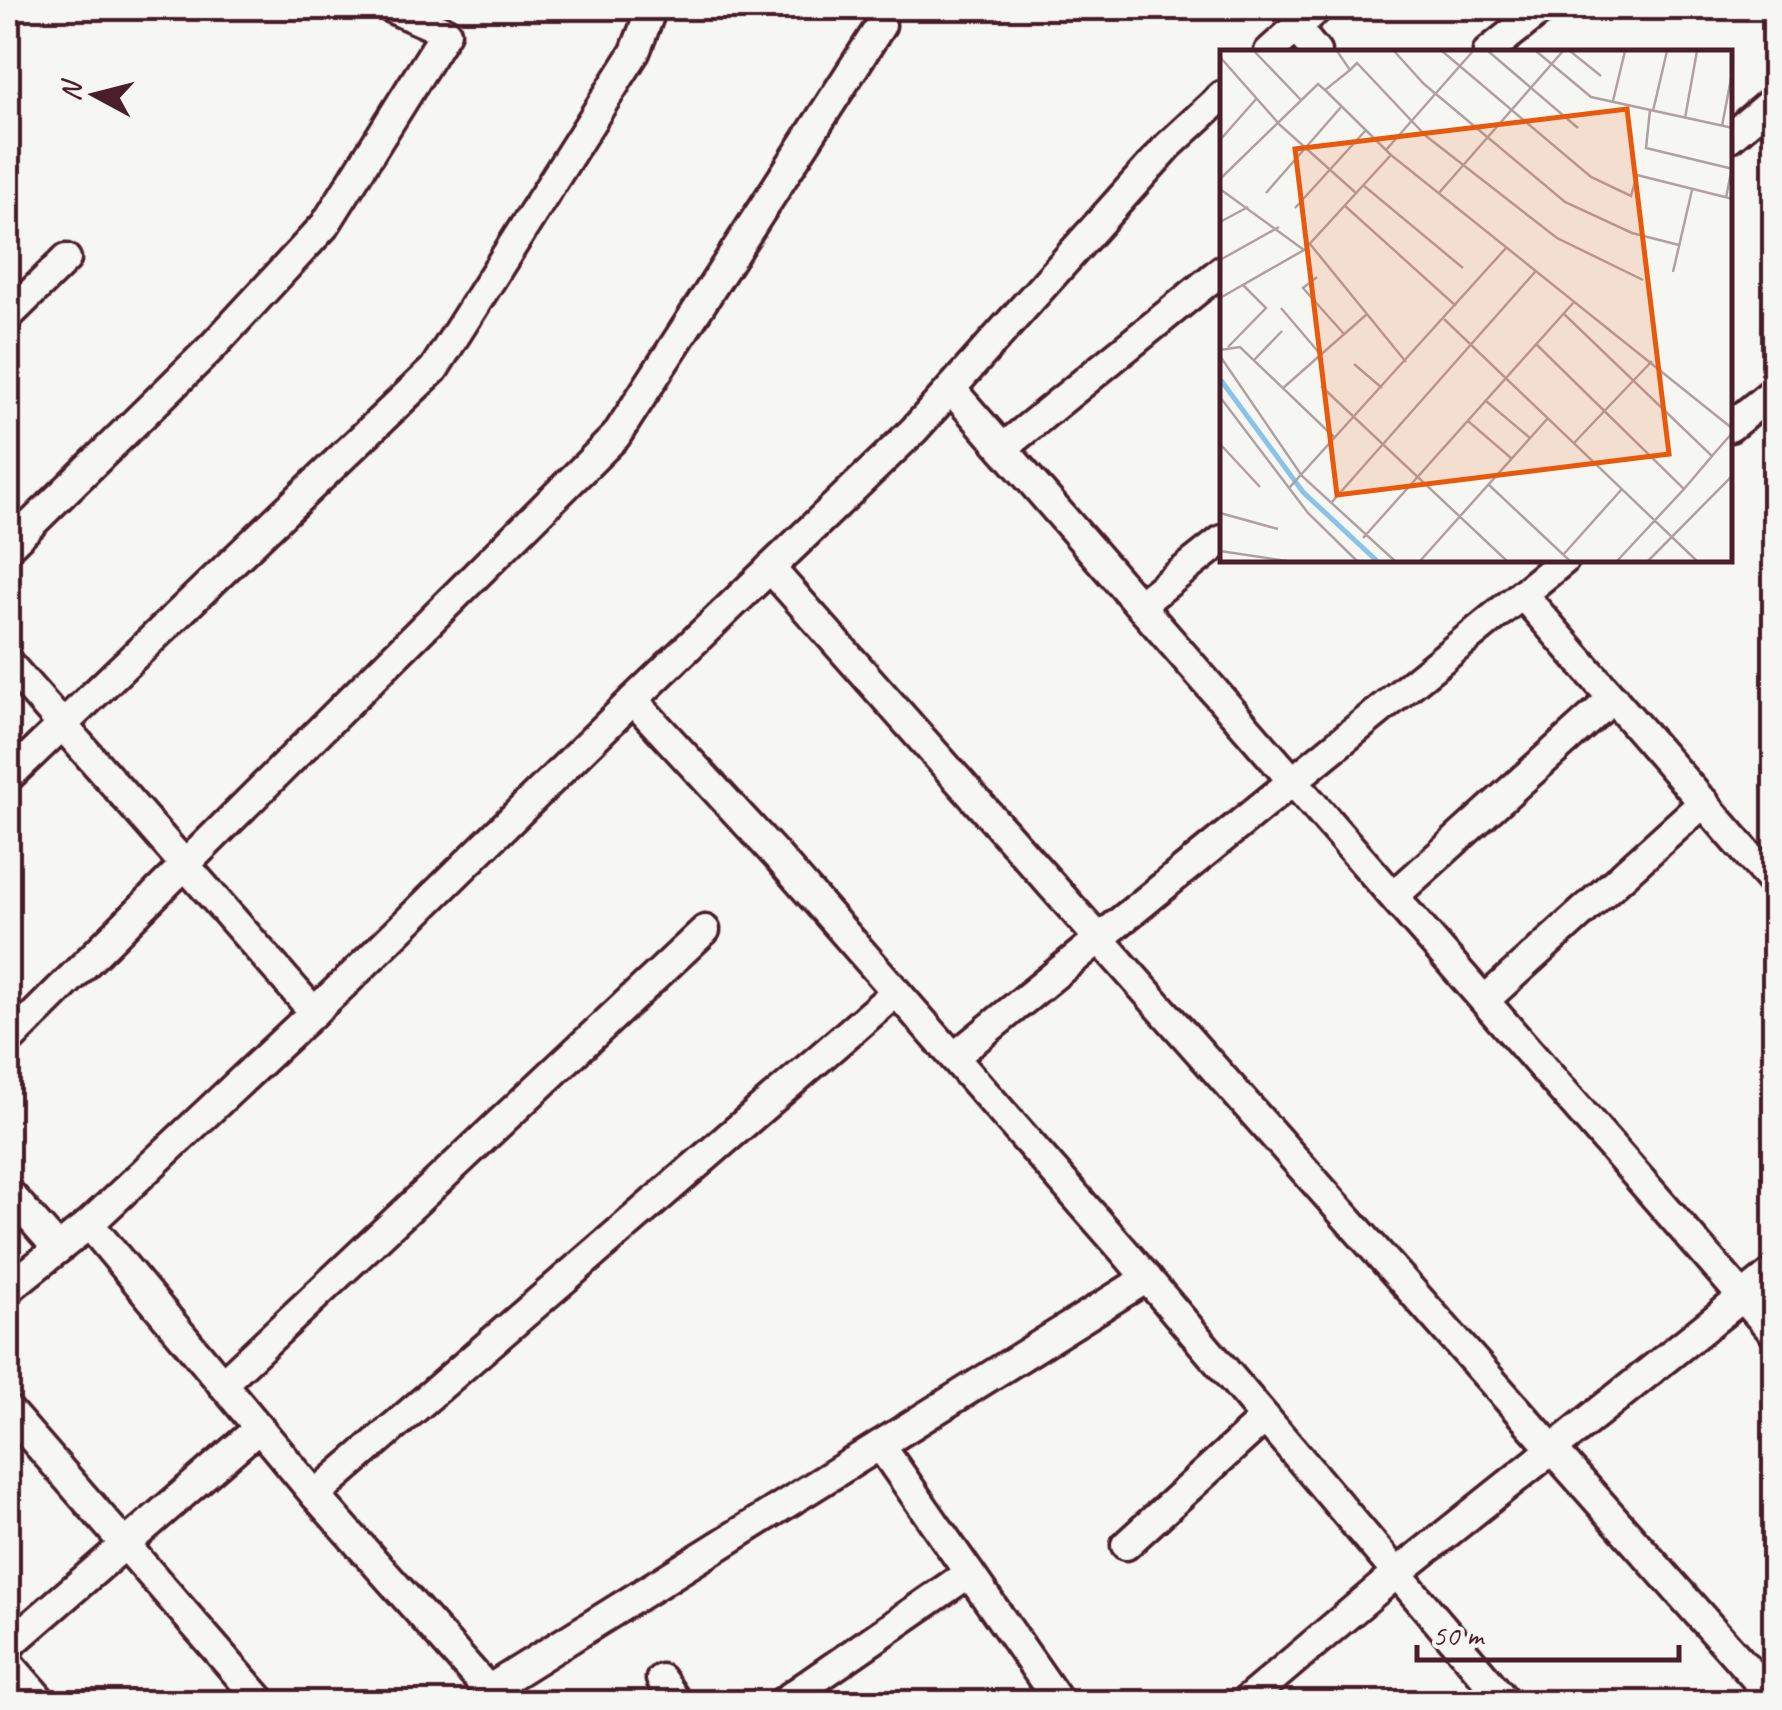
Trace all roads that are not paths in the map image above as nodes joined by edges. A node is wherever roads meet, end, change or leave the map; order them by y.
1 (391, 8) edge
2 (652, 8) edge
3 (1318, 8) edge
4 (1543, 8) edge
5 (881, 25) dead end
6 (1296, 28) junction
7 (1272, 50) edge
8 (1314, 50) edge
9 (1490, 50) edge
10 (1220, 98) edge
11 (1774, 100) edge
12 (1732, 135) edge
13 (66, 259) dead end
14 (1220, 272) edge
15 (8, 316) edge
16 (951, 389) junction
17 (1774, 391) edge
18 (1732, 425) edge
19 (1003, 448) junction
20 (1220, 542) edge
21 (8, 547) edge
22 (1562, 562) edge
23 (770, 568) junction
24 (1522, 594) junction
25 (1140, 605) junction
26 (8, 662) edge
27 (1613, 698) junction
28 (632, 700) junction
29 (62, 728) junction
30 (8, 778) edge
31 (1292, 779) junction
32 (1704, 802) junction
33 (184, 866) junction
34 (1774, 884) edge
35 (1394, 896) junction
36 (705, 930) dead end
37 (1099, 939) junction
38 (896, 992) junction
39 (1485, 1000) junction
40 (314, 1012) junction
41 (8, 1041) edge
42 (954, 1057) junction
43 (8, 1192) edge
44 (89, 1224) junction
45 (58, 1249) junction
46 (1774, 1272) edge
47 (1147, 1278) junction
48 (8, 1289) edge
49 (1744, 1298) junction
50 (1774, 1332) edge
51 (222, 1384) junction
52 (8, 1410) edge
53 (1265, 1418) junction
54 (258, 1428) junction
55 (880, 1445) junction
56 (1552, 1450) junction
57 (315, 1495) junction
58 (124, 1544) junction
59 (1126, 1545) dead end
60 (969, 1573) junction
61 (1396, 1574) junction
62 (8, 1646) edge
63 (8, 1663) edge
64 (661, 1678) dead end
65 (493, 1696) edge
66 (1489, 1697) edge
67 (1774, 1699) edge
68 (42, 1702) edge
69 (262, 1702) edge
70 (677, 1702) edge
71 (783, 1702) edge
72 (1058, 1702) edge
73 (1245, 1702) edge

1 - 21 street
2 - 29 street
3 - 6 street
4 - 9 street
5 - 33 street
6 - 7 street
6 - 8 street
10 - 16 street
11 - 12 street
13 - 15 street
14 - 19 street
16 - 19 street
16 - 23 street
17 - 18 street
19 - 25 street
20 - 25 street
22 - 24 street
23 - 28 street
23 - 37 street
24 - 27 street
24 - 31 street
25 - 31 street
26 - 29 street
27 - 32 street
27 - 35 street
28 - 38 street
28 - 40 street
29 - 30 street
29 - 33 street
31 - 35 street
31 - 37 street
32 - 34 street
32 - 39 street
33 - 40 street
33 - 41 street
35 - 39 street
36 - 51 street
37 - 42 street
37 - 56 street
38 - 42 street
38 - 57 street
39 - 49 street
40 - 44 street
42 - 47 street
43 - 45 street
44 - 45 street
44 - 51 street
45 - 48 street
46 - 49 street
47 - 53 street
47 - 55 street
49 - 50 street
49 - 56 street
51 - 54 street
52 - 58 street
53 - 59 street
53 - 61 street
54 - 57 street
54 - 58 street
55 - 60 street
55 - 65 street
56 - 61 street
56 - 67 street
57 - 65 street
58 - 62 street
58 - 69 street
60 - 71 street
60 - 72 street
61 - 66 street
61 - 73 street
63 - 68 street
64 - 70 street

